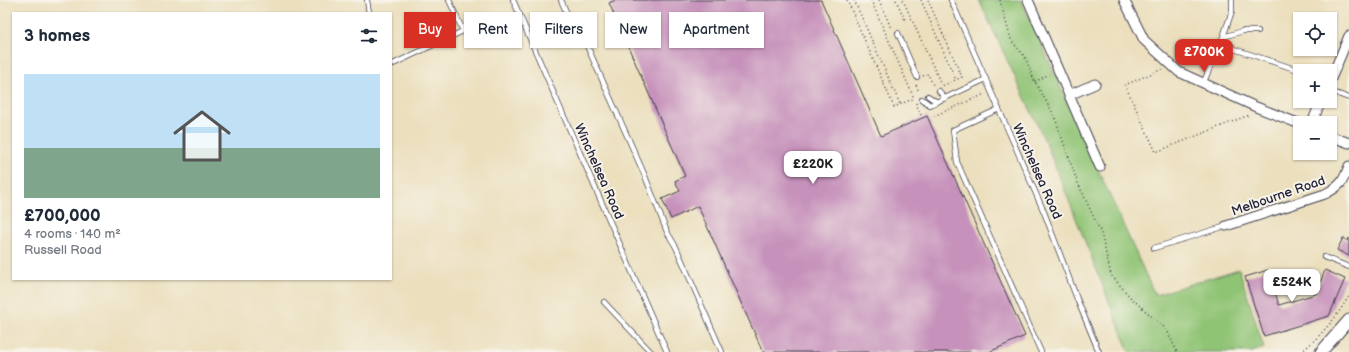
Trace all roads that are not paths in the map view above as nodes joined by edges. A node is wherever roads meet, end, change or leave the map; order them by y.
1 (367, 0) edge
2 (449, 0) edge
3 (513, 0) edge
4 (561, 0) edge
5 (951, 0) edge
6 (1028, 0) edge
7 (1124, 0) edge
8 (1232, 0) edge
9 (369, 12) edge
10 (519, 12) edge
11 (522, 20) edge
12 (463, 31) joint
13 (1258, 31) dead end
14 (898, 33) dead end
15 (1223, 36) junction
16 (1349, 36) edge
17 (392, 64) edge
18 (1337, 64) edge
19 (1293, 68) edge
20 (917, 78) road end
21 (986, 80) junction
22 (1095, 84) dead end
23 (1203, 84) junction
24 (937, 90) road end
25 (1337, 94) edge
26 (1069, 95) junction
27 (928, 96) dead end
28 (946, 98) junction
29 (1349, 98) edge
30 (922, 99) dead end
31 (937, 102) junction
32 (999, 109) junction
33 (1293, 121) edge
34 (1337, 139) edge
35 (1349, 143) edge
36 (1349, 166) edge
37 (1100, 167) dead end
38 (1226, 226) joint
39 (1154, 248) dead end
40 (1324, 257) dead end
41 (1349, 267) edge
42 (604, 302) dead end
43 (1349, 320) edge
44 (651, 352) edge
45 (667, 352) edge
46 (722, 352) edge
47 (1041, 352) edge
48 (1099, 352) edge
49 (1321, 352) edge

1 - 9 lane
2 - 12 lane
3 - 10 lane, Winchelsea Road
4 - 46 lane
5 - 21 lane, Winchelsea Road
6 - 26 street
7 - 23 street
8 - 15 lane
11 - 45 lane, Winchelsea Road
12 - 17 lane
13 - 15 lane
14 - 20 lane
15 - 19 lane
15 - 23 lane
16 - 18 street
21 - 28 lane
21 - 32 lane, Winchelsea Road
22 - 26 street
23 - 33 street
24 - 28 lane
25 - 29 lane
26 - 37 street
27 - 31 lane
28 - 31 lane
30 - 31 lane
32 - 47 lane
32 - 48 lane, Winchelsea Road
34 - 35 street
36 - 38 street, Melbourne Road
38 - 39 lane
40 - 41 lane
42 - 44 lane
43 - 49 street

